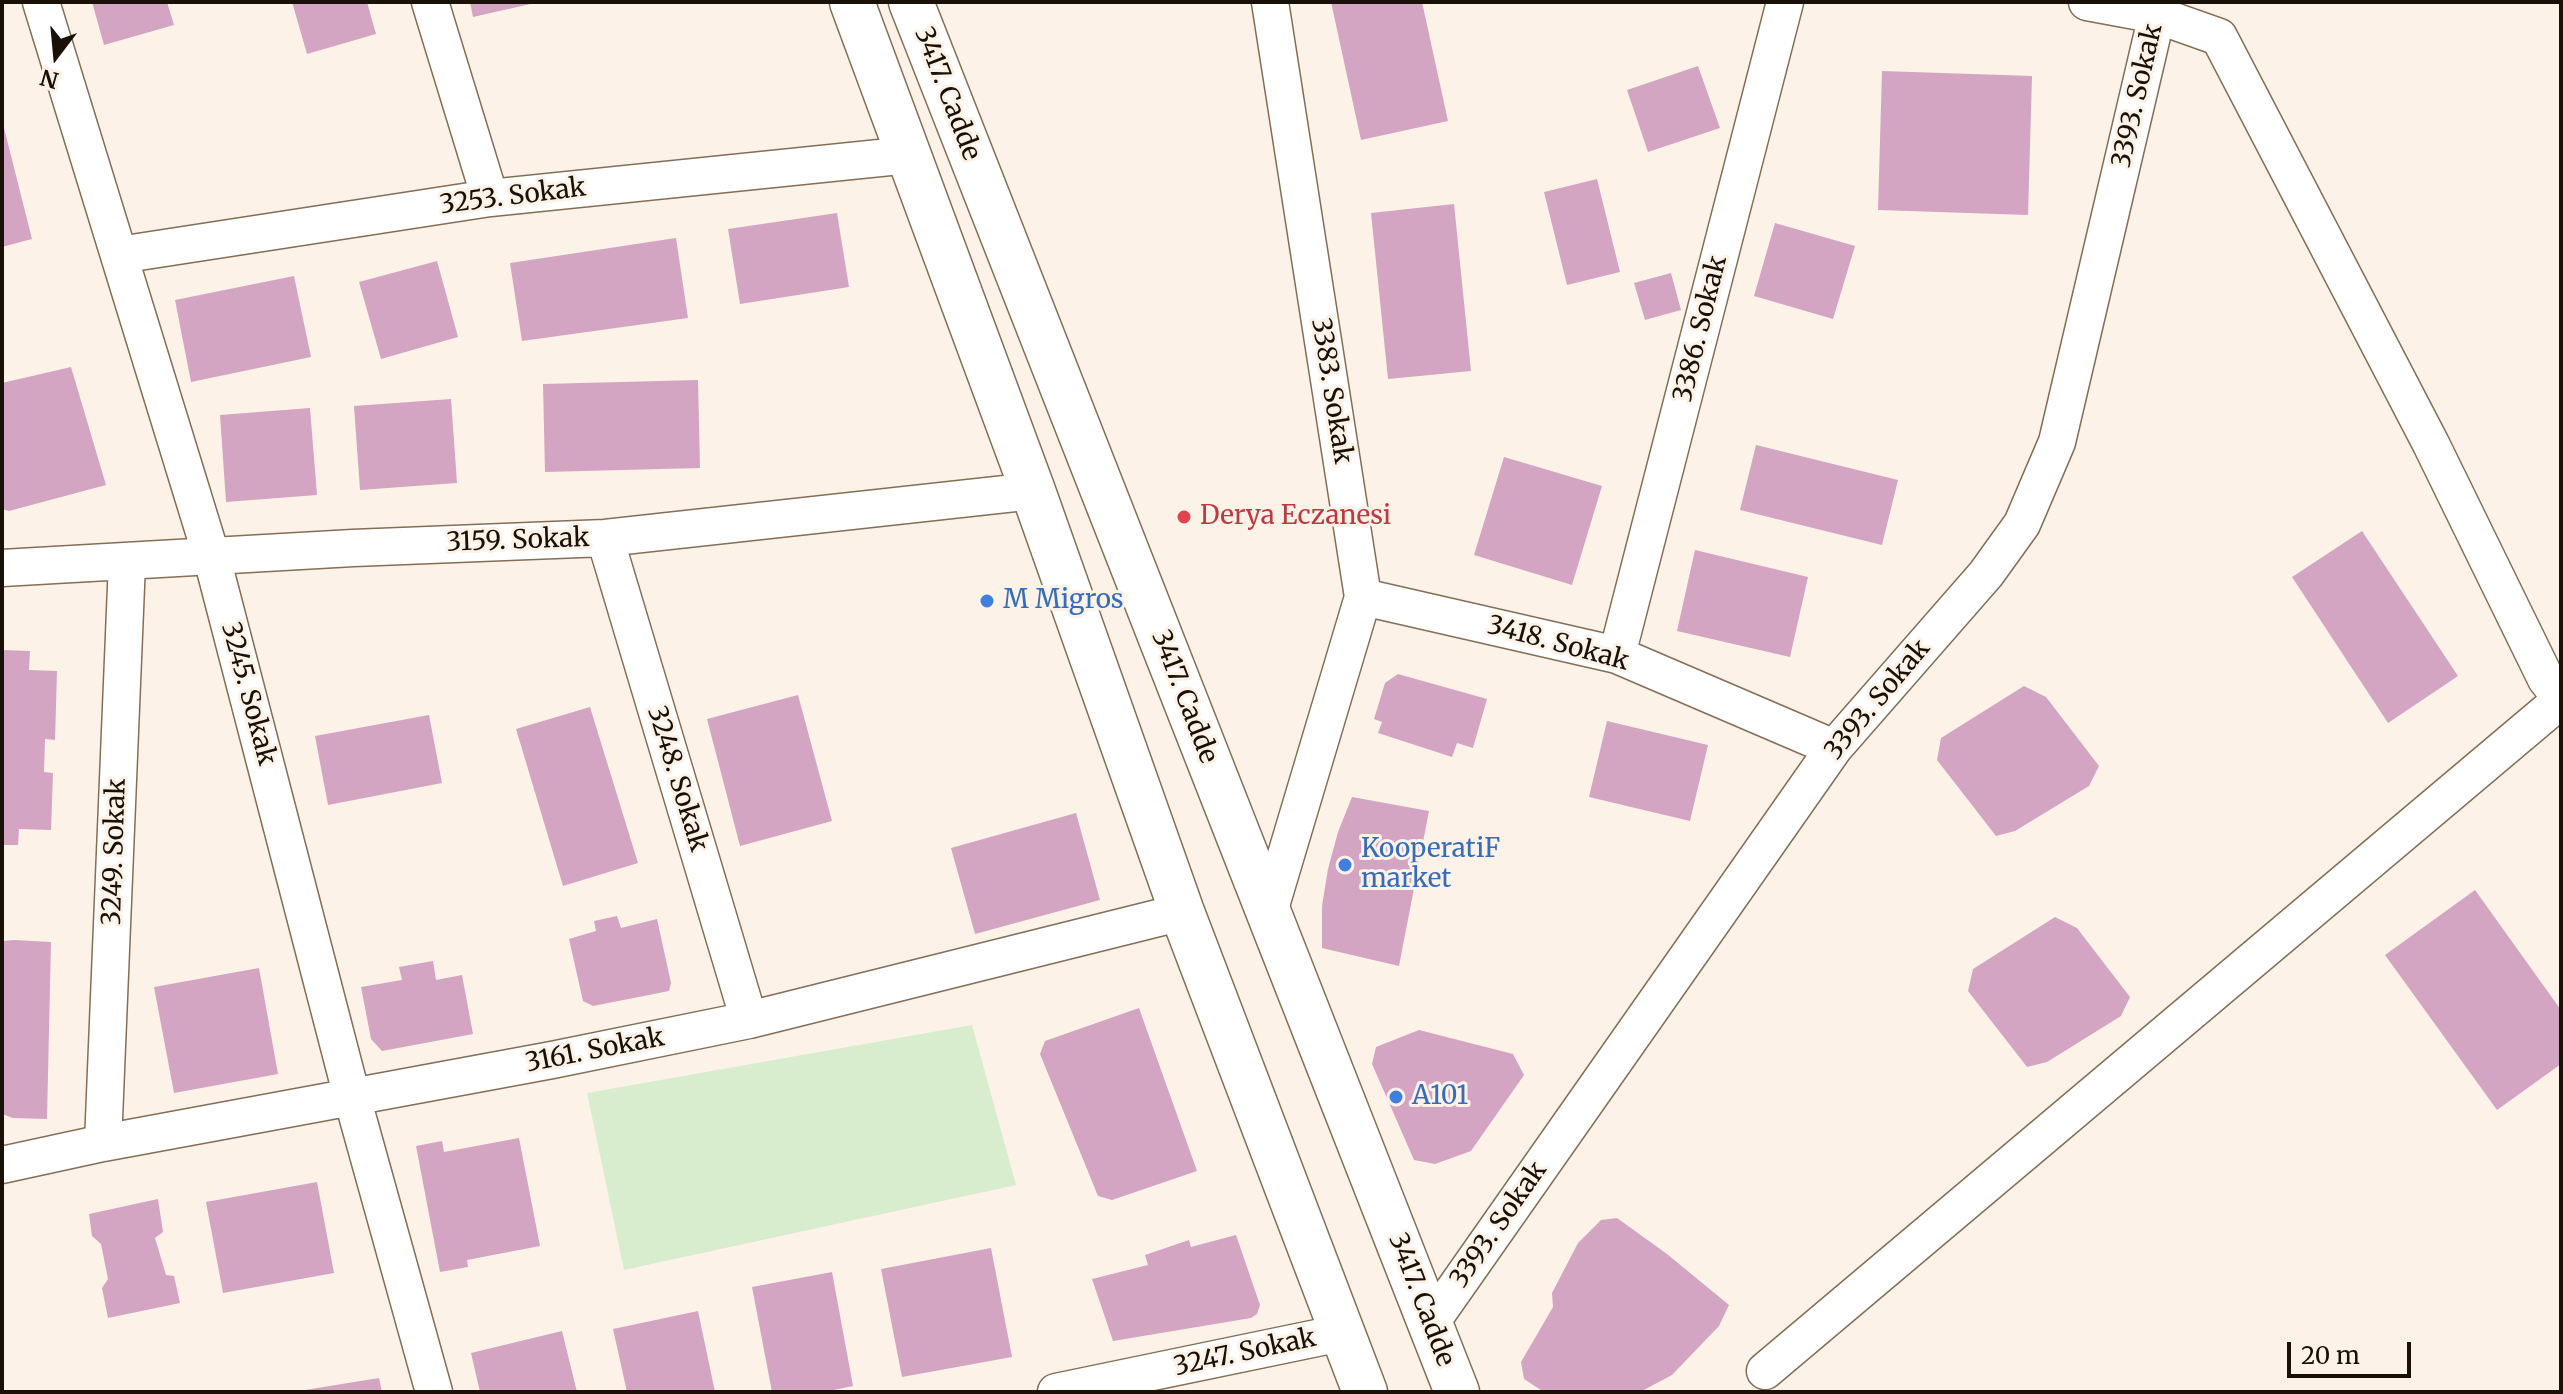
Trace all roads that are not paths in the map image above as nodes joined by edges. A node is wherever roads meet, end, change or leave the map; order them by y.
1 (41, 2) edge
2 (430, 2) edge
3 (852, 2) edge
4 (911, 2) edge
5 (1270, 2) edge
6 (1785, 2) edge
7 (2087, 2) edge
8 (2158, 8) edge
9 (909, 155) junction
10 (490, 198) junction
11 (119, 255) junction
12 (1033, 491) junction
13 (605, 538) junction
14 (212, 558) junction
15 (127, 562) junction
16 (2, 568) edge
17 (1363, 597) junction
18 (1617, 655) junction
19 (2561, 699) edge
20 (1834, 748) junction
21 (1182, 912) junction
22 (1269, 912) junction
23 (749, 1020) junction
24 (352, 1097) junction
25 (103, 1143) junction
26 (2, 1165) edge
27 (1430, 1324) junction
28 (1341, 1333) junction
29 (1765, 1371) dead end
30 (434, 1392) edge
31 (1056, 1392) edge
32 (1365, 1392) edge
33 (1457, 1392) edge

1 - 11 street, 3245. Sokak
2 - 10 street
3 - 9 street
4 - 22 street, 3417. Cadde
5 - 17 street, 3383. Sokak
6 - 18 street, 3386. Sokak
7 - 8 street
8 - 19 street
8 - 20 street, 3393. Sokak
9 - 10 street, 3253. Sokak
9 - 12 street
10 - 11 street, 3253. Sokak
11 - 14 street, 3245. Sokak
12 - 13 street, 3159. Sokak
12 - 21 street
13 - 14 street, 3159. Sokak
13 - 23 street, 3248. Sokak
14 - 15 street, 3159. Sokak
14 - 24 street, 3245. Sokak
15 - 16 street, 3159. Sokak
15 - 25 street, 3249. Sokak
17 - 18 street, 3418. Sokak
17 - 22 street, 3383. Sokak
18 - 20 street, 3418. Sokak
19 - 29 street
20 - 27 street, 3393. Sokak
21 - 23 street, 3161. Sokak
21 - 28 street
22 - 27 street, 3417. Cadde
23 - 24 street, 3161. Sokak
24 - 25 street, 3161. Sokak
24 - 30 street, 3245. Sokak
25 - 26 street, 3161. Sokak
27 - 33 street, 3417. Cadde
28 - 31 street, 3247. Sokak
28 - 32 street

